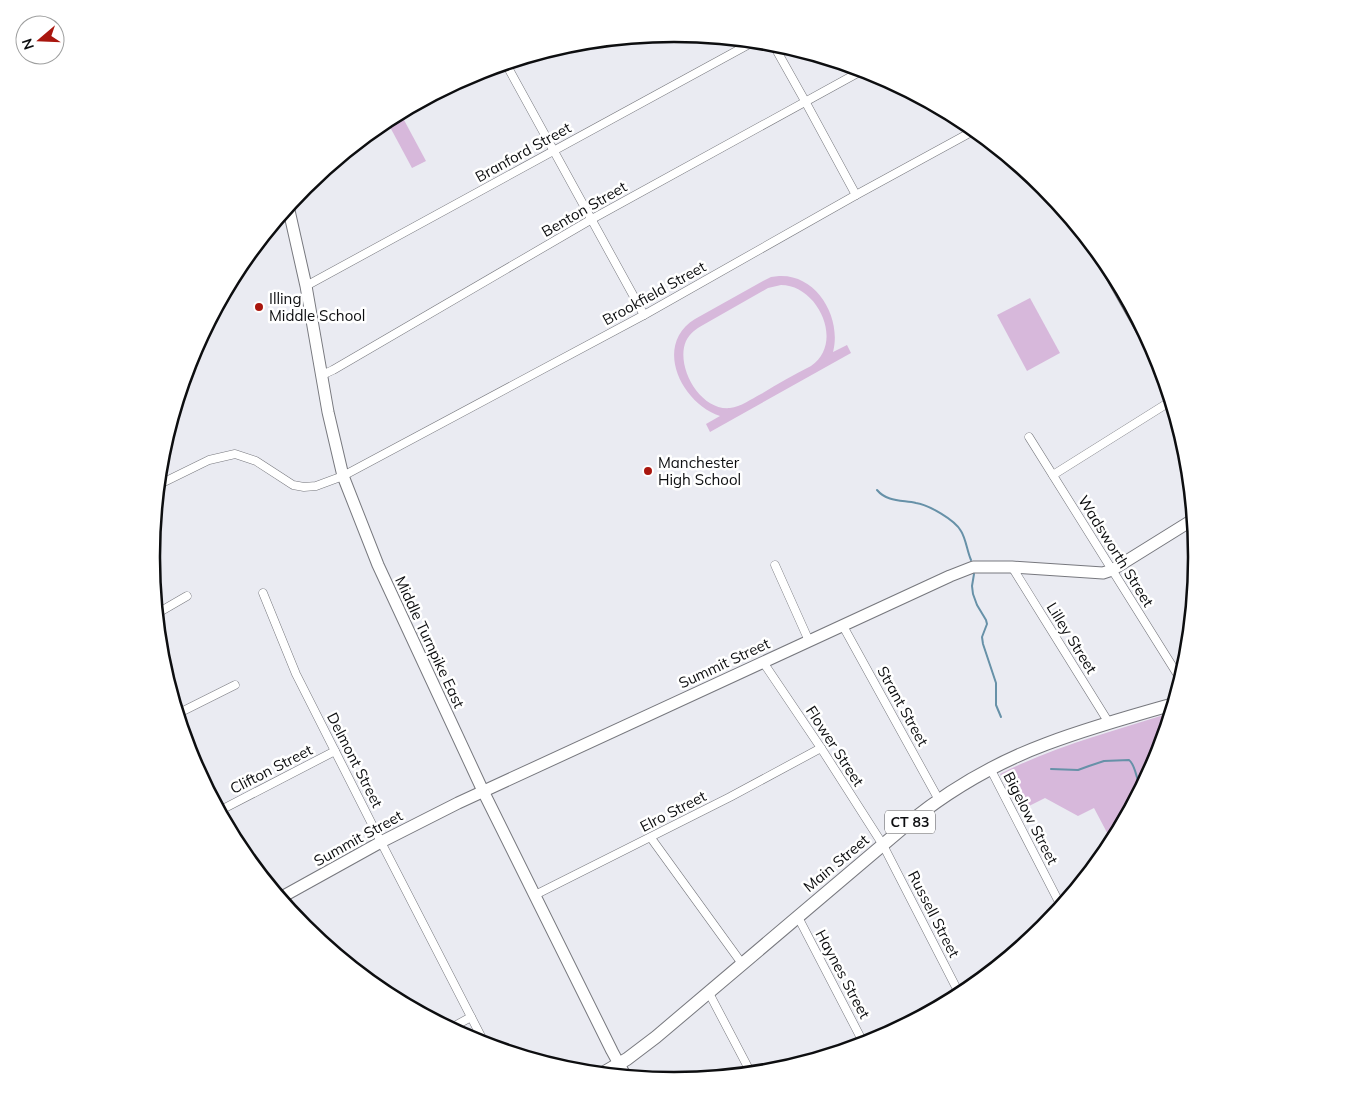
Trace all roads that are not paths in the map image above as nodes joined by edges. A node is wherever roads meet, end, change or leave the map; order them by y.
1 (743, 47) edge
2 (778, 53) edge
3 (509, 70) edge
4 (853, 75) edge
5 (806, 101) junction
6 (967, 134) edge
7 (555, 151) junction
8 (856, 195) junction
9 (290, 215) edge
10 (592, 220) junction
11 (306, 286) junction
12 (644, 315) junction
13 (322, 376) junction
14 (1165, 405) edge
15 (1029, 437) dead end
16 (1053, 475) junction
17 (343, 476) junction
18 (165, 481) edge
19 (1187, 523) edge
20 (775, 565) dead end
21 (1012, 567) junction
22 (1112, 570) junction
23 (263, 593) dead end
24 (187, 596) dead end
25 (163, 610) edge
26 (842, 626) junction
27 (809, 641) junction
28 (763, 662) junction
29 (1176, 671) edge
30 (235, 685) dead end
31 (1166, 706) edge
32 (183, 711) edge
33 (1109, 723) junction
34 (821, 748) junction
35 (335, 751) junction
36 (991, 770) junction
37 (483, 791) junction
38 (939, 800) junction
39 (225, 808) edge
40 (652, 838) junction
41 (380, 842) junction
42 (883, 845) junction
43 (286, 895) edge
44 (535, 895) junction
45 (1058, 900) edge
46 (798, 917) junction
47 (742, 964) junction
48 (956, 987) edge
49 (709, 993) junction
50 (471, 1017) junction
51 (459, 1024) edge
52 (479, 1033) edge
53 (860, 1036) edge
54 (747, 1066) edge
55 (621, 1068) edge
56 (624, 1068) edge

1 - 7 street, Branford Street
2 - 5 street
3 - 7 street
4 - 5 street, Benton Street
5 - 8 street
5 - 10 street, Benton Street
6 - 8 street, Brookfield Street
7 - 10 street
7 - 11 street, Branford Street
8 - 12 street, Brookfield Street
9 - 11 street, Middle Turnpike East
10 - 12 street
10 - 13 street, Benton Street
11 - 13 street, Middle Turnpike East
12 - 17 street, Brookfield Street
13 - 17 street, Middle Turnpike East
14 - 16 street
15 - 16 street, Wadsworth Street
16 - 22 street, Wadsworth Street
17 - 18 street, Brookfield Street
17 - 37 street, Middle Turnpike East
19 - 22 street, Summit Street
20 - 27 street
21 - 22 street, Summit Street
21 - 26 street, Summit Street
21 - 33 street, Lilley Street
22 - 29 street, Wadsworth Street
23 - 35 street, Delmont Street
24 - 25 street
26 - 27 street, Summit Street
26 - 38 street, Strant Street
27 - 28 street, Summit Street
28 - 34 street, Flower Street
28 - 37 street, Summit Street
30 - 32 street
31 - 33 main road, Main Street / CT 83
33 - 36 main road, Main Street / CT 83
34 - 40 street, Elro Street
34 - 42 street, Flower Street
35 - 39 street, Clifton Street
35 - 41 street, Delmont Street
36 - 38 main road, Main Street / CT 83
36 - 45 street, Bigelow Street
37 - 41 street, Summit Street
37 - 44 street, Middle Turnpike East
38 - 42 main road, Main Street / CT 83
40 - 44 street, Elro Street
40 - 47 street
41 - 43 street, Summit Street
41 - 50 street, Delmont Street
42 - 46 main road, Main Street / CT 83
42 - 48 street, Russell Street
44 - 55 street, Middle Turnpike East
46 - 47 main road, Main Street / CT 83
46 - 53 street, Haynes Street
47 - 49 main road, Main Street / CT 83
49 - 54 street
49 - 56 main road, Main Street / CT 83
50 - 51 street
50 - 52 street, Delmont Street

